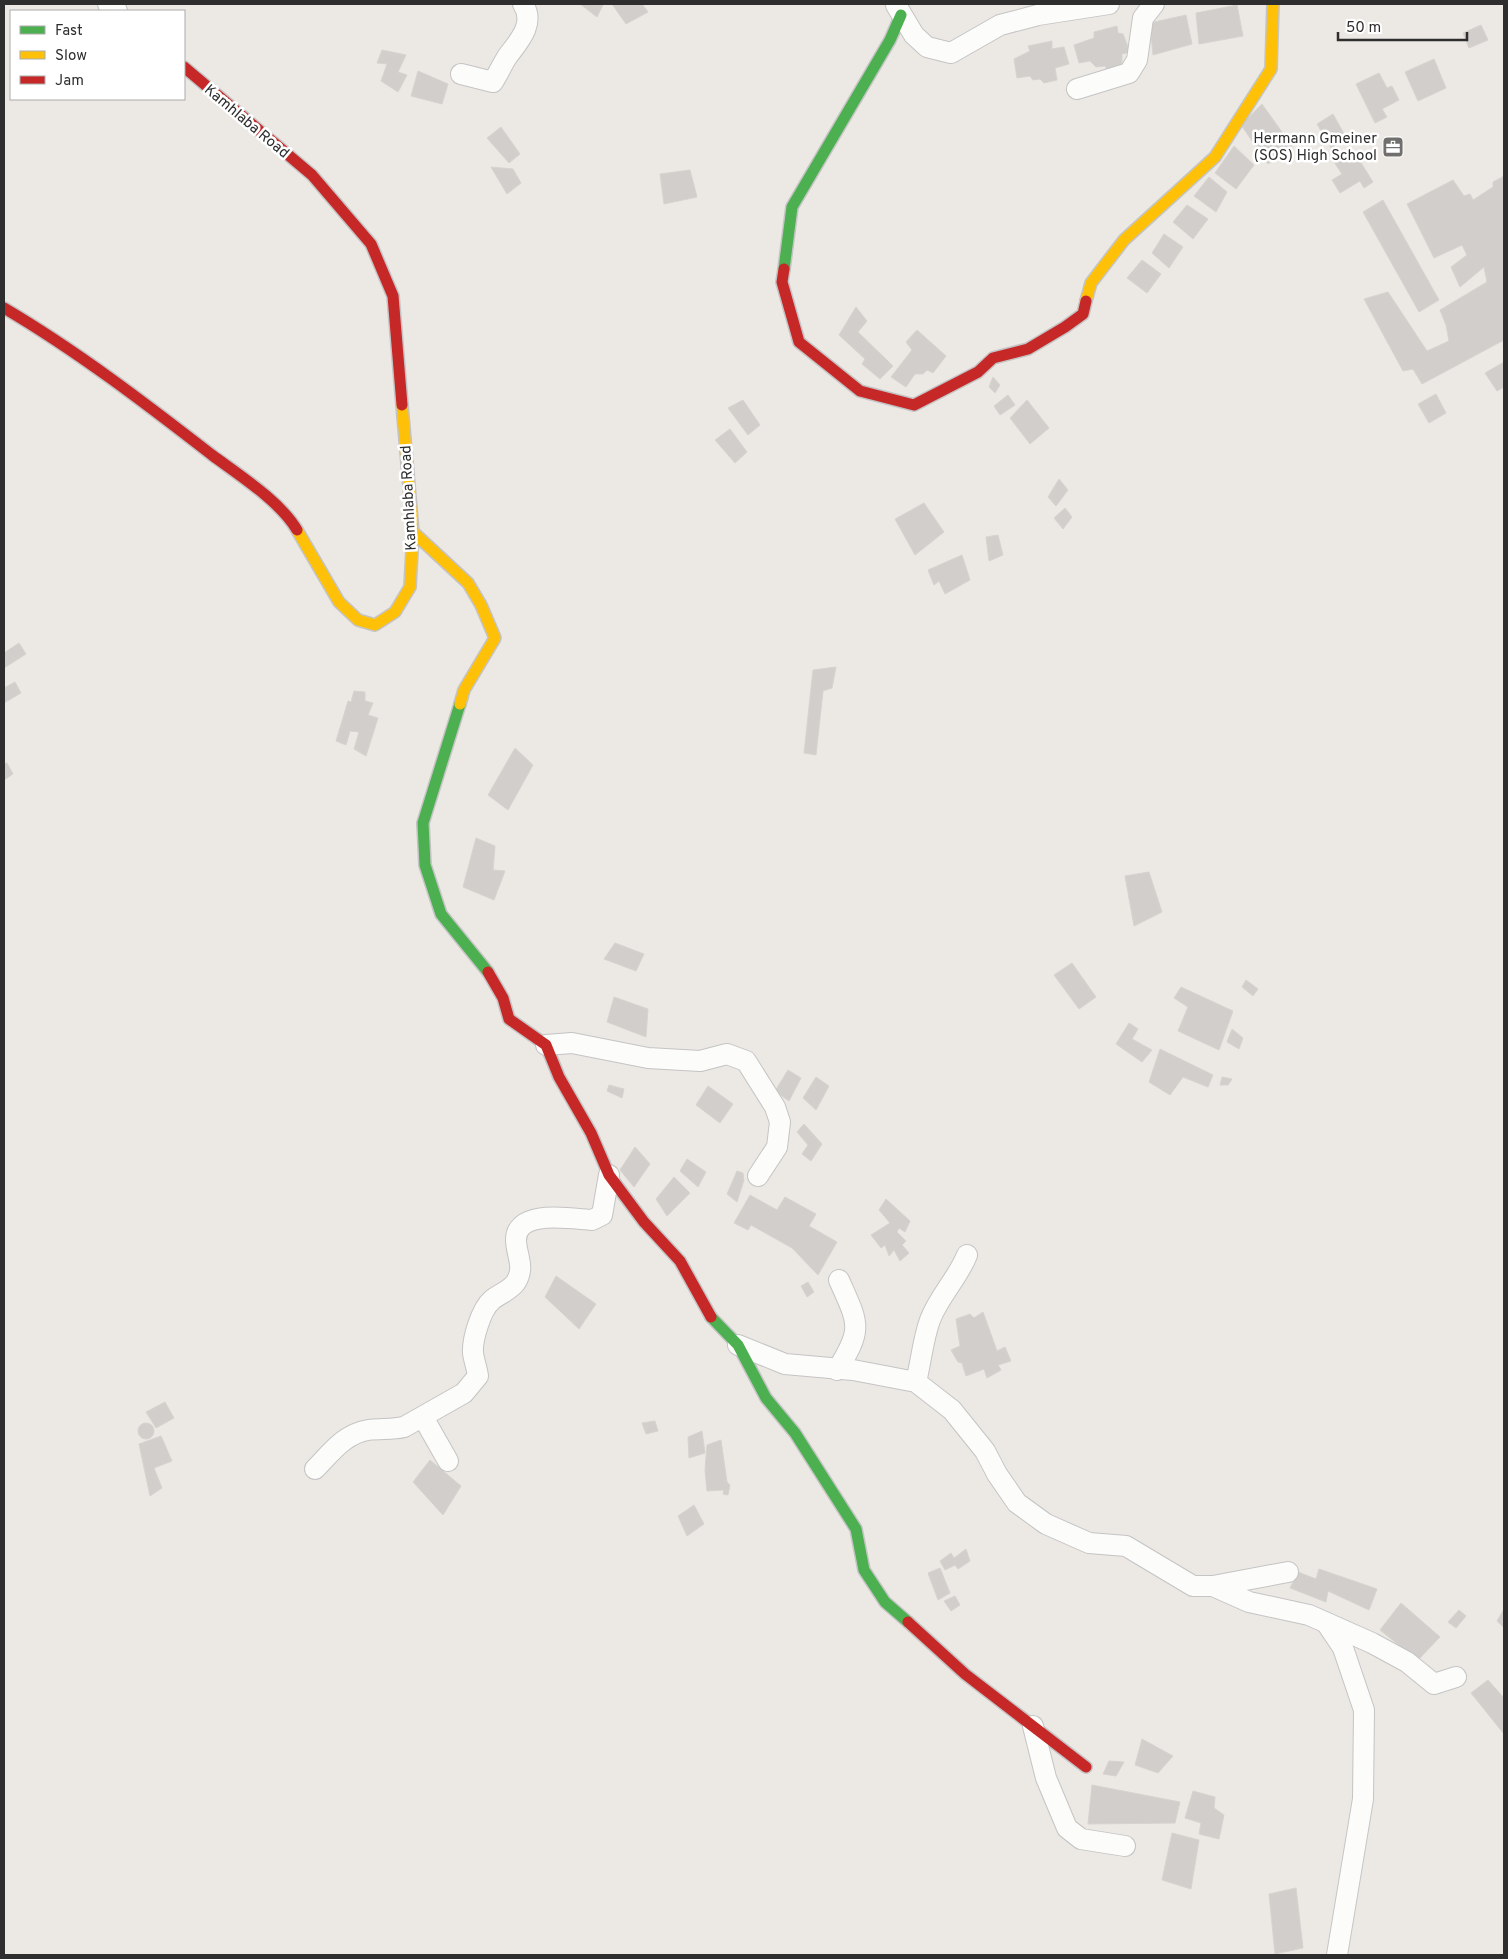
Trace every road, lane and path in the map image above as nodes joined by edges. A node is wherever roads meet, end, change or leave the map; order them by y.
1 (523, 4) edge
2 (1109, 4) edge
3 (1154, 4) edge
4 (1273, 4) edge
5 (898, 9) edge
6 (185, 69) edge
7 (461, 74) dead end
8 (1077, 89) dead end
9 (4, 308) edge
10 (412, 532) junction
11 (546, 1045) junction
12 (609, 1174) junction
13 (758, 1176) dead end
14 (967, 1255) dead end
15 (839, 1280) dead end
16 (738, 1345) junction
17 (837, 1370) junction
18 (916, 1382) junction
19 (423, 1417) junction
20 (448, 1461) dead end
21 (315, 1469) dead end
22 (1288, 1572) dead end
23 (1213, 1586) junction
24 (1327, 1624) junction
25 (1456, 1677) dead end
26 (1033, 1726) junction
27 (1086, 1767) dead end
28 (1125, 1846) dead end
29 (1337, 1955) edge

1 - 7 street
2 - 5 street
3 - 8 street
4 - 5 street
6 - 10 street, Kamhlaba Road
9 - 10 street, Kamhlaba Road
10 - 11 street
11 - 12 street
11 - 13 street
12 - 16 street
12 - 19 street
14 - 18 street
15 - 17 street
16 - 17 street
16 - 26 street
17 - 18 street
18 - 23 street
19 - 20 street
19 - 21 street
22 - 23 street
23 - 24 street
24 - 25 street
24 - 29 street
26 - 27 street
26 - 28 street

